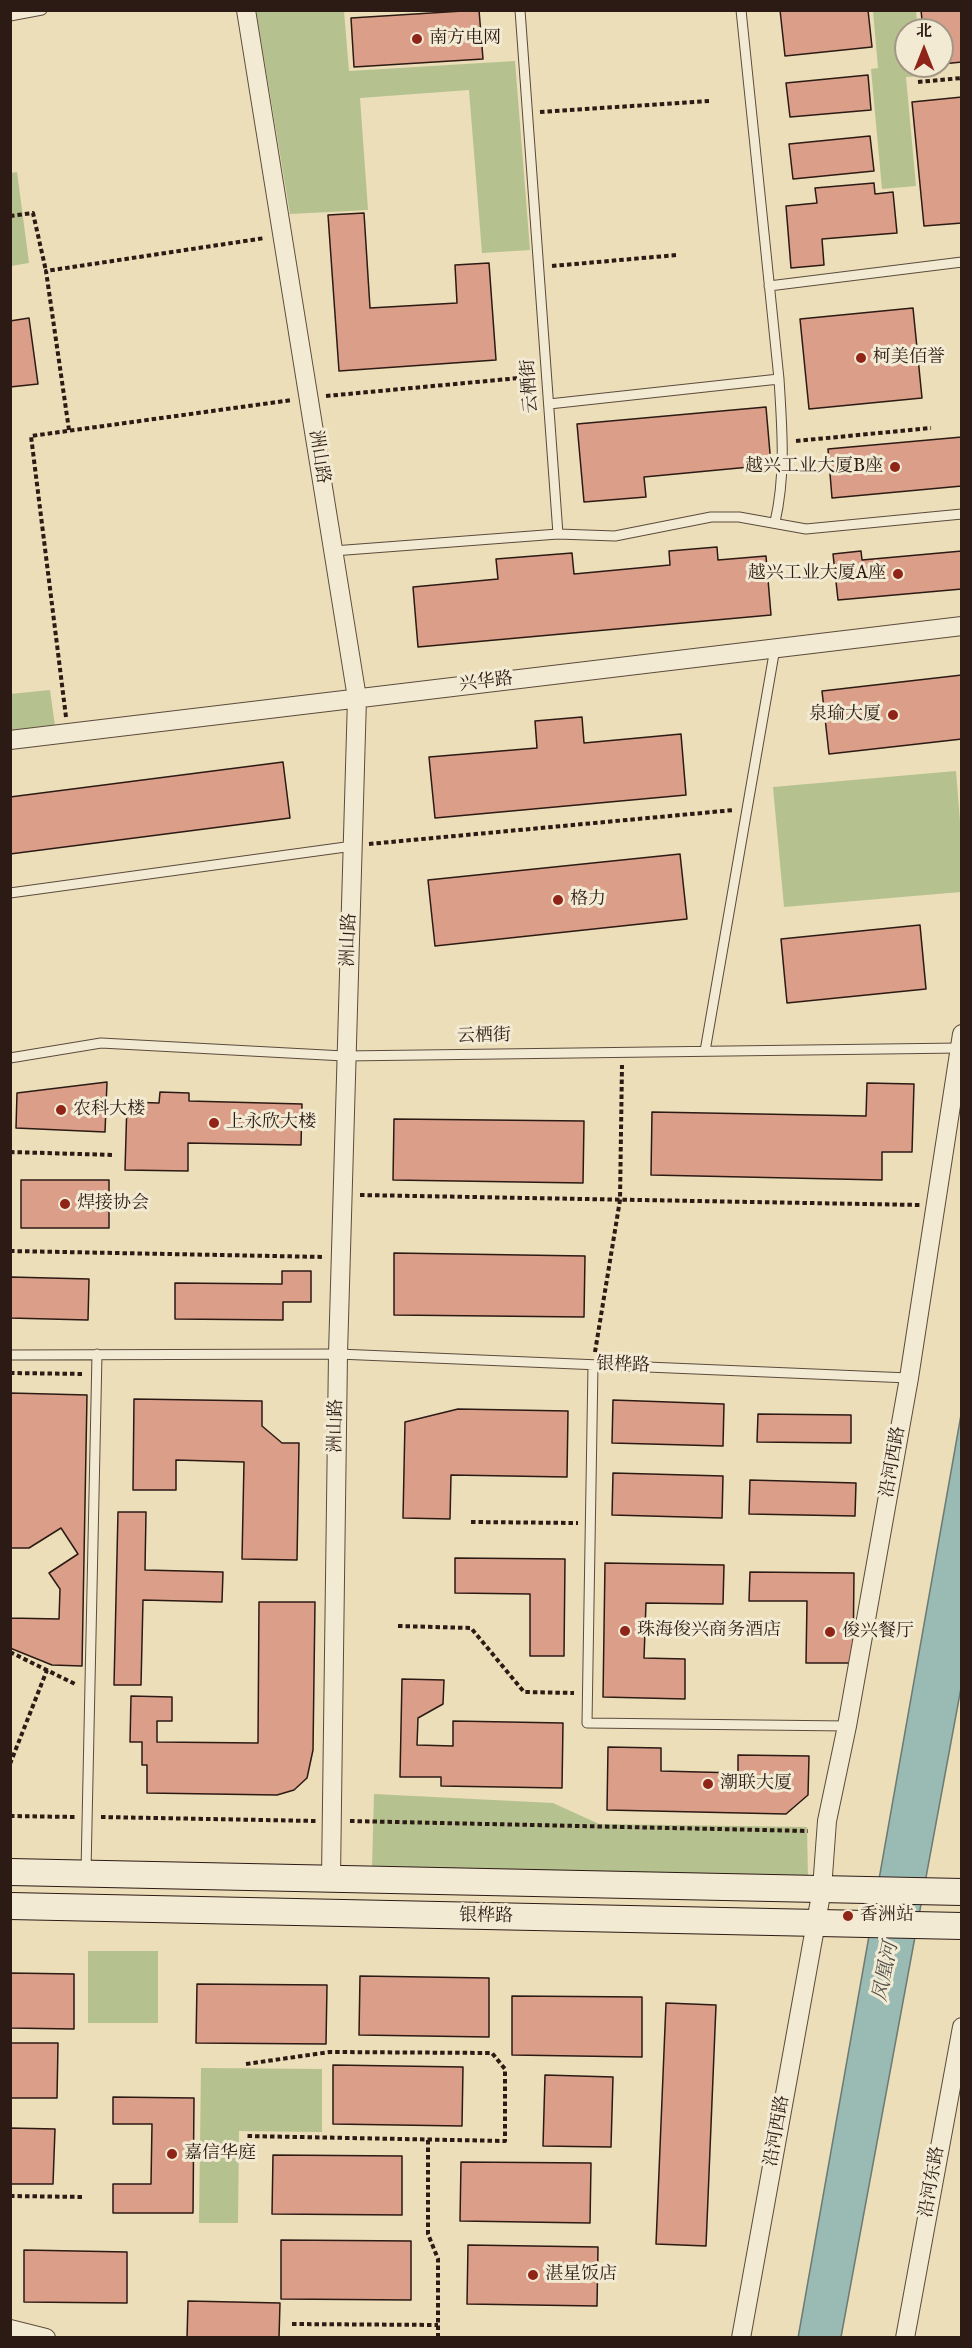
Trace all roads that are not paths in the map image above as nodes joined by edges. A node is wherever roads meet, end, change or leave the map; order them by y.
1 (42, 10) edge
2 (246, 10) edge
3 (520, 10) edge
4 (741, 10) edge
5 (10, 16) edge
6 (962, 262) edge
7 (769, 286) junction
8 (779, 379) junction
9 (549, 404) junction
10 (962, 514) edge
11 (775, 522) junction
12 (558, 534) junction
13 (333, 551) junction
14 (962, 626) edge
15 (776, 648) junction
16 (357, 698) junction
17 (10, 740) edge
18 (353, 846) junction
19 (10, 893) edge
20 (961, 1041) edge
21 (705, 1051) junction
22 (347, 1056) junction
23 (10, 1058) edge
24 (97, 1354) junction
25 (338, 1354) junction
26 (10, 1355) edge
27 (593, 1365) junction
28 (909, 1378) junction
29 (847, 1726) junction
30 (10, 1872) edge
31 (86, 1873) junction
32 (331, 1878) junction
33 (822, 1889) junction
34 (962, 1892) edge
35 (10, 1906) edge
36 (816, 1924) junction
37 (962, 1926) edge
38 (962, 2027) edge
39 (10, 2329) edge
40 (46, 2337) edge
41 (741, 2337) edge
42 (905, 2337) edge

1 - 5 lane
2 - 13 street, 洲山路
3 - 9 lane, 云栖街
4 - 7 lane
6 - 7 lane
7 - 8 lane
8 - 9 lane
8 - 11 lane
9 - 12 lane, 云栖街
10 - 11 lane
11 - 12 lane
12 - 13 lane
13 - 16 street, 洲山路
14 - 15 street, 兴华路
15 - 16 street, 兴华路
15 - 21 lane
16 - 17 street, 兴华路
16 - 18 street, 洲山路
18 - 19 lane
18 - 22 street, 洲山路
20 - 21 lane, 云栖街
20 - 28 street, 沿河西路
21 - 22 lane, 云栖街
22 - 23 lane, 云栖街
22 - 25 street, 洲山路
24 - 25 lane, 银桦路
24 - 26 lane, 银桦路
24 - 31 lane
25 - 27 lane, 银桦路
25 - 32 street, 洲山路
27 - 28 lane, 银桦路
27 - 29 lane
28 - 29 street, 沿河西路
29 - 33 street, 沿河西路
30 - 31 main road, 银桦路
31 - 32 main road, 银桦路
32 - 33 main road, 银桦路
33 - 34 main road, 银桦路
33 - 36 street, 沿河西路
35 - 36 main road, 银桦路
36 - 37 main road, 银桦路
36 - 41 street, 沿河西路
38 - 42 street, 沿河东路
39 - 40 street

